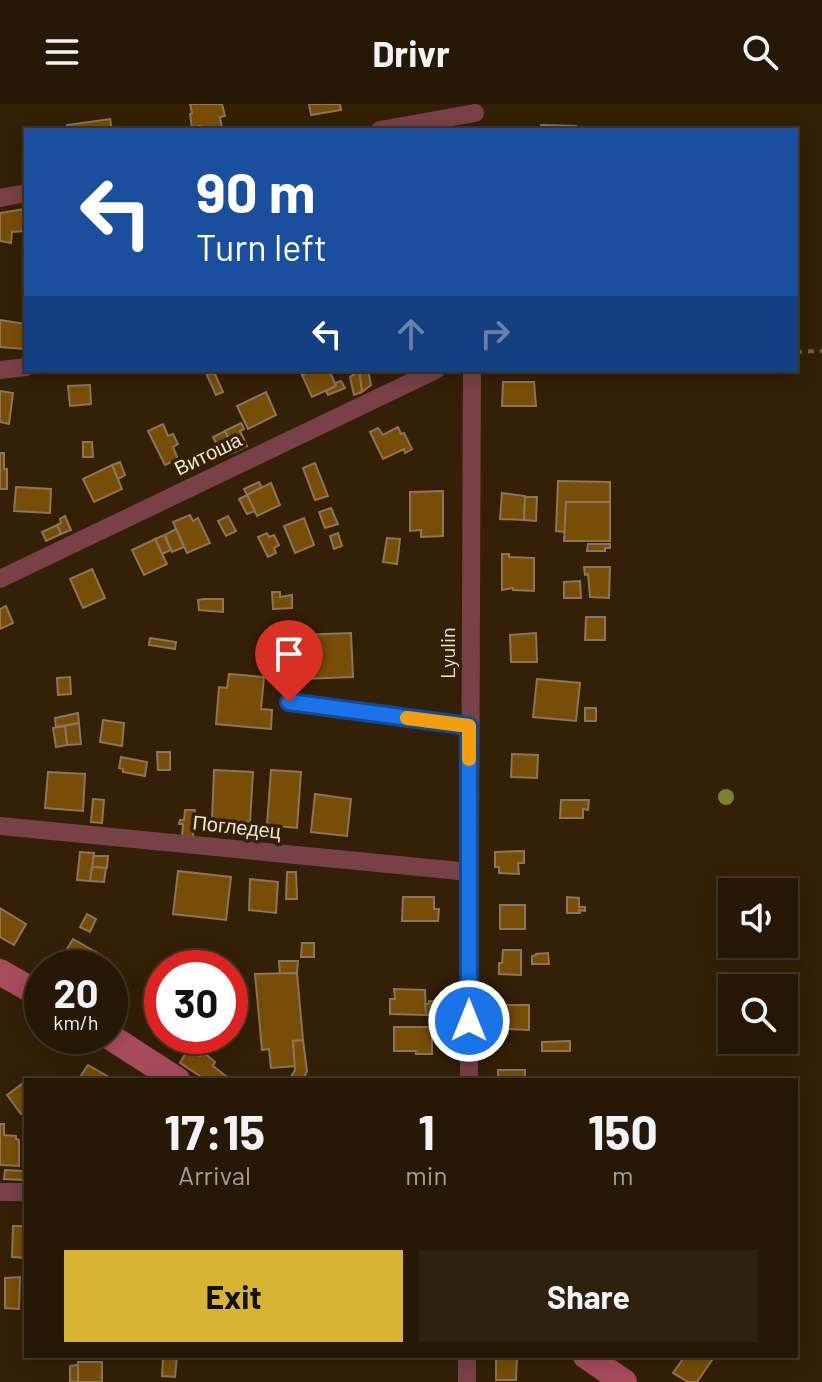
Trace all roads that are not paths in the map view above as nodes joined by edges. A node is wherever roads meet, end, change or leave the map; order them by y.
1 (475, 116) edge
2 (394, 128) edge
3 (24, 193) edge
4 (0, 198) edge
5 (24, 367) edge
6 (0, 370) edge
7 (432, 372) edge
8 (472, 372) edge
9 (0, 579) edge
10 (289, 702) dead end
11 (469, 726) junction
12 (0, 826) edge
13 (470, 872) junction
14 (0, 972) edge
15 (24, 986) edge
16 (128, 1048) edge
17 (174, 1078) edge
18 (469, 1078) edge
19 (0, 1192) edge
20 (24, 1192) edge
21 (467, 1358) edge
22 (589, 1358) edge
23 (467, 1382) edge
24 (624, 1382) edge

1 - 2 street
3 - 4 street
5 - 6 street
7 - 9 street, Витоша
8 - 11 street, Lyulin
10 - 11 lane
11 - 13 street, Lyulin
12 - 13 street, Погледец
13 - 18 street, Lyulin
14 - 15 street
16 - 17 street
19 - 20 street
21 - 23 street
22 - 24 street

